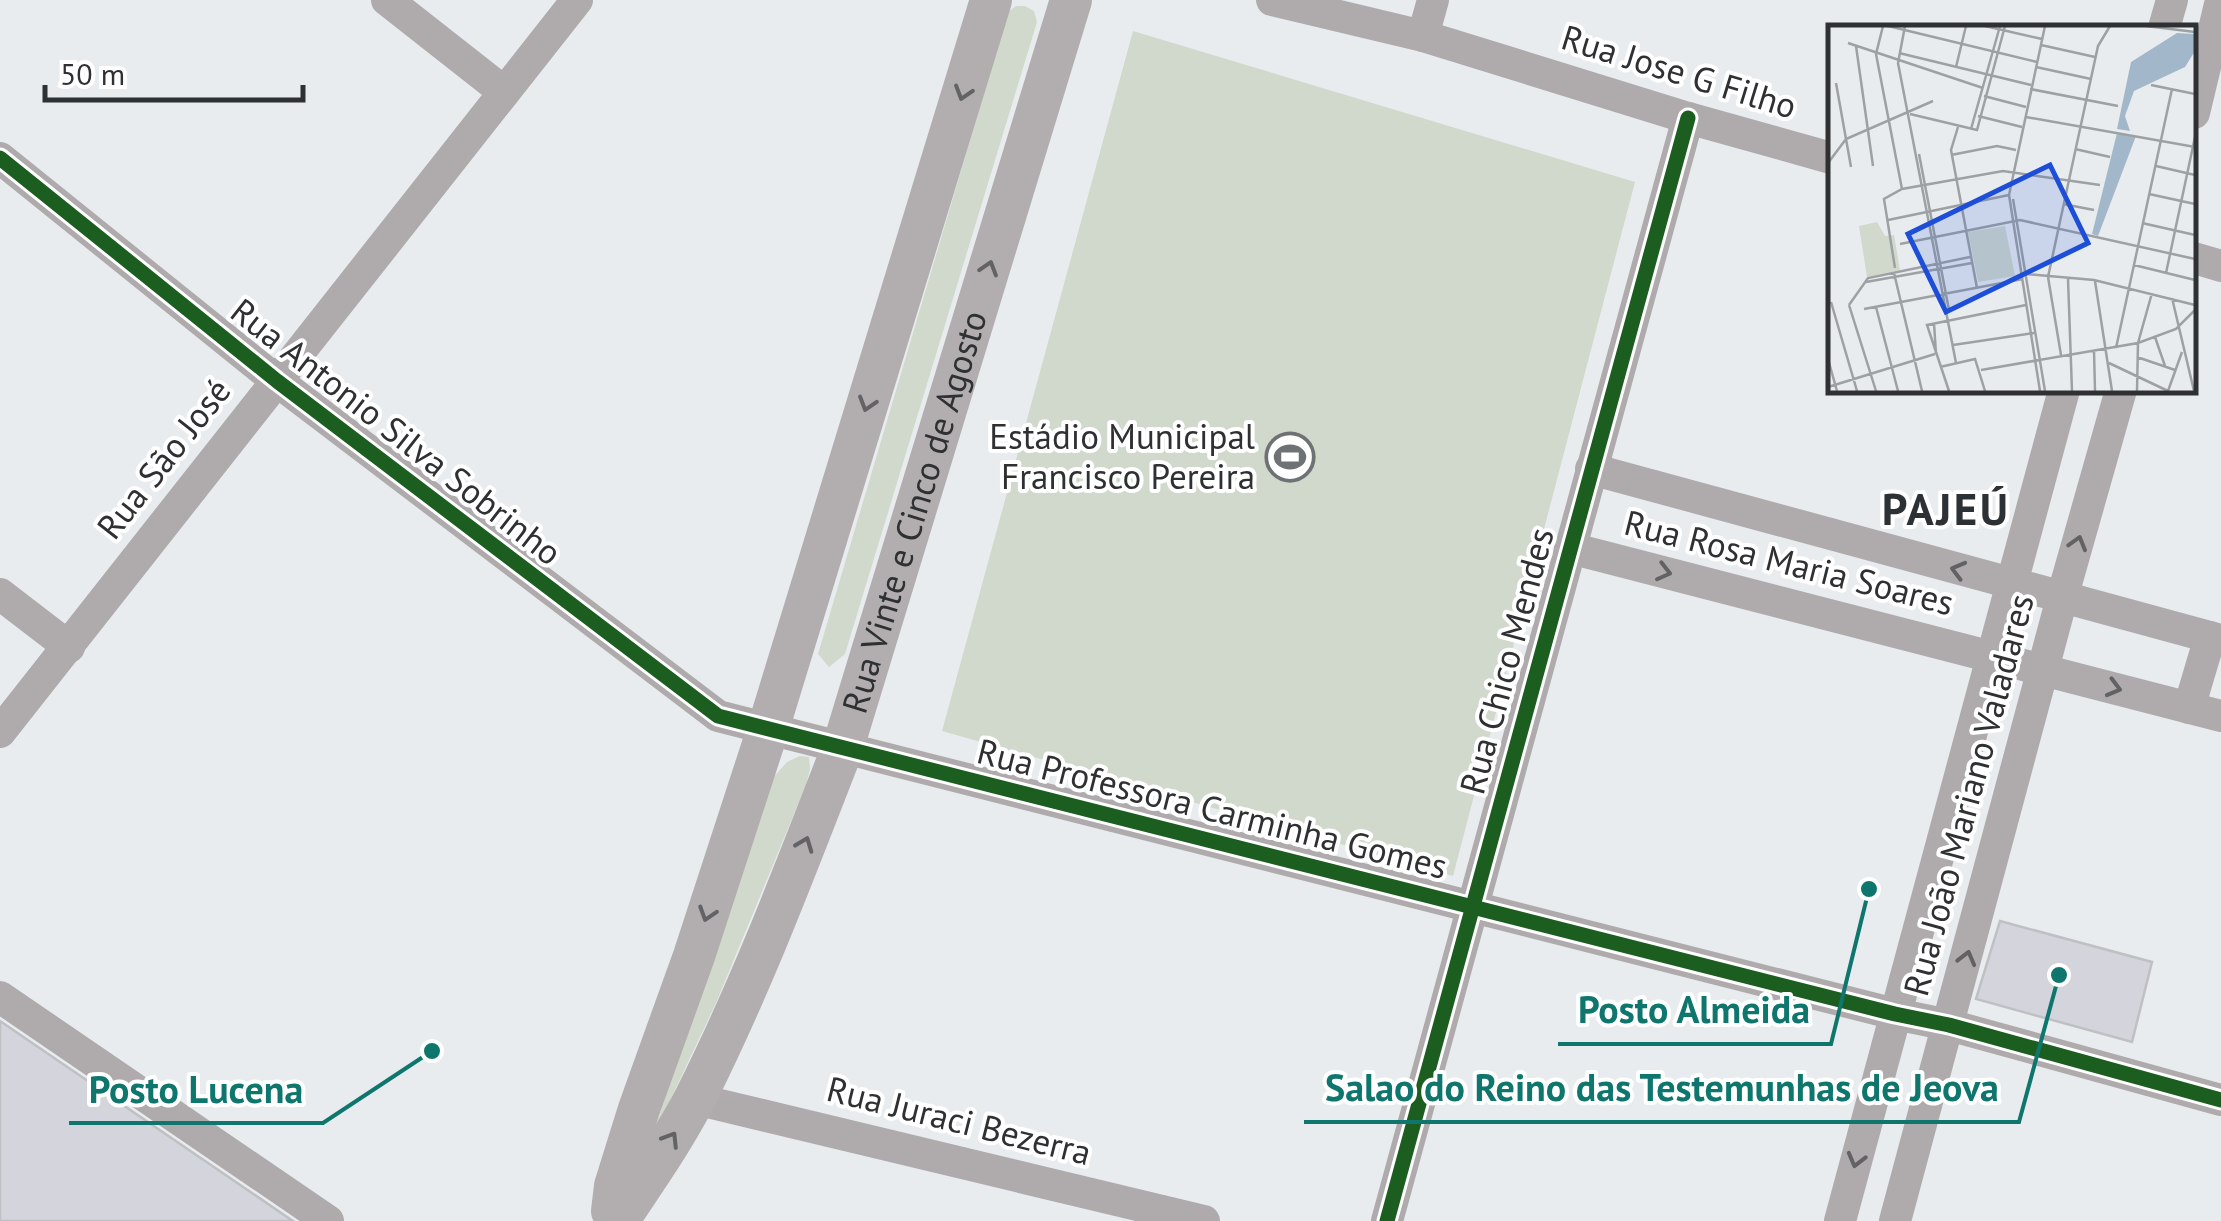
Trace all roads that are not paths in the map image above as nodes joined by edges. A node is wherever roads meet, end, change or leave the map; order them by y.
1 (387, 0) edge
2 (577, 0) edge
3 (992, 0) edge
4 (1070, 0) edge
5 (1272, 0) edge
6 (1433, 0) edge
7 (2172, 0) edge
8 (2221, 0) edge
9 (2165, 25) edge
10 (1423, 36) junction
11 (504, 92) junction
12 (2196, 104) edge
13 (1688, 118) junction
14 (1828, 157) edge
15 (0, 158) edge
16 (2196, 259) edge
17 (2221, 266) edge
18 (276, 381) junction
19 (2063, 392) edge
20 (2119, 392) edge
21 (1591, 469) junction
22 (1570, 548) junction
23 (2010, 584) junction
24 (0, 594) edge
25 (2062, 598) junction
26 (2216, 639) edge
27 (69, 647) junction
28 (1993, 657) junction
29 (2044, 669) junction
30 (2189, 708) junction
31 (2221, 716) edge
32 (768, 729) junction
33 (0, 732) edge
34 (843, 746) junction
35 (1471, 906) junction
36 (0, 997) edge
37 (1896, 1014) junction
38 (1950, 1026) junction
39 (695, 1098) junction
40 (2221, 1100) edge
41 (328, 1221) edge
42 (614, 1221) edge
43 (1204, 1221) edge
44 (1387, 1221) edge
45 (1840, 1221) edge
46 (1895, 1221) edge

1 - 11 street
2 - 11 street, Rua São José
3 -> 32 main road, Rua Vinte e Cinco de Agosto
34 -> 4 main road, Rua Vinte e Cinco de Agosto
5 - 10 street, Rua Jose G Filho
6 - 10 street
7 - 9 street
8 - 12 street
10 - 13 street, Rua Jose G Filho
11 - 18 street, Rua São José
13 - 14 street, Rua Jose G Filho
13 - 21 street, Rua Chico Mendes
15 - 18 street, Rua Antonio Silva Sobrinho
16 - 17 street
18 - 27 street, Rua São José
18 - 32 street, Rua Antonio Silva Sobrinho
19 - 23 street, Rua João Mariano Valadares
25 -> 20 street, Rua João Mariano Valadares
21 - 22 street, Rua Chico Mendes
23 -> 21 street, Rua Rosa Maria Soares
22 -> 28 street, Rua Rosa Maria Soares
22 - 35 street, Rua Chico Mendes
23 - 25 street, Rua Rosa Maria Soares
23 - 28 street, Rua João Mariano Valadares
24 - 27 street
25 - 26 street, Rua Rosa Maria Soares
25 - 29 street, Rua João Mariano Valadares
26 - 30 street
27 - 33 street, Rua São José
28 - 29 street, Rua Rosa Maria Soares
28 - 37 street, Rua João Mariano Valadares
29 -> 30 street, Rua Rosa Maria Soares
38 -> 29 street, Rua João Mariano Valadares
30 - 31 street, Rua Rosa Maria Soares
32 - 34 street, Rua Professora Carminha Gomes
32 -> 42 main road, Rua Vinte e Cinco de Agosto
34 - 35 street, Rua Professora Carminha Gomes
39 -> 34 main road, Rua Vinte e Cinco de Agosto
35 - 37 street, Rua Professora Carminha Gomes
35 - 44 street, Rua Chico Mendes
36 - 41 street
37 - 38 street, Rua Professora Carminha Gomes
37 -> 45 street, Rua João Mariano Valadares
38 - 40 street, Rua Professora Carminha Gomes
38 - 46 street, Rua João Mariano Valadares
42 -> 39 main road, Rua Vinte e Cinco de Agosto
39 - 43 street, Rua Juraci Bezerra

